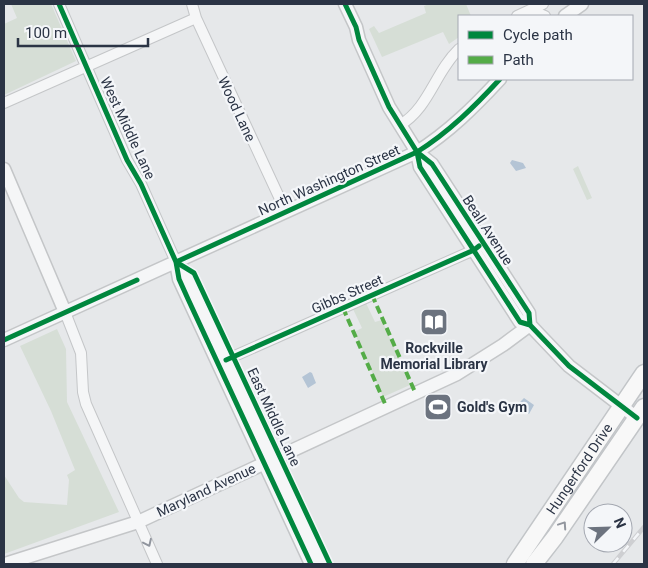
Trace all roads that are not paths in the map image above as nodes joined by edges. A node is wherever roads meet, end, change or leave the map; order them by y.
1 (59, 4) edge
2 (192, 4) edge
3 (345, 4) edge
4 (543, 4) edge
5 (582, 4) edge
6 (531, 10) junction
7 (519, 15) edge
8 (543, 15) edge
9 (566, 15) edge
10 (196, 18) junction
11 (458, 50) edge
12 (87, 66) junction
13 (499, 80) edge
14 (4, 103) edge
15 (400, 123) junction
16 (418, 152) junction
17 (4, 169) edge
18 (286, 212) junction
19 (479, 247) junction
20 (176, 262) junction
21 (65, 312) junction
22 (530, 325) junction
23 (4, 340) edge
24 (223, 361) junction
25 (644, 373) edge
26 (622, 407) junction
27 (641, 412) edge
28 (269, 460) junction
29 (138, 522) junction
30 (313, 561) edge
31 (5, 564) edge
32 (157, 564) edge
33 (515, 564) edge
34 (534, 564) edge

1 - 12 street, West Middle Lane
2 - 10 street, Wood Lane
3 - 15 street, Beall Avenue
4 - 6 street
5 - 9 street
6 - 7 street
6 - 8 street
10 - 12 street
10 - 18 street, Wood Lane
11 - 15 street, North Washington Street
12 - 14 street
12 - 20 street, West Middle Lane
13 - 16 street, North Washington Street
15 - 16 street, Beall Avenue
16 - 18 street, North Washington Street
16 - 19 street, Beall Avenue
17 - 21 street
18 - 20 street, North Washington Street
19 - 22 street, Beall Avenue
19 - 24 street, Gibbs Street
20 - 21 street, North Washington Street
20 - 24 street, East Middle Lane
21 - 23 street, North Washington Street
21 - 29 street
22 - 26 street, Beall Avenue
22 - 28 street, Maryland Avenue
24 - 28 street, East Middle Lane
25 - 26 main road, Hungerford Drive
26 - 27 street, Beall Avenue
26 - 33 main road, Hungerford Drive
34 -> 27 main road, Hungerford Drive
28 - 29 street, Maryland Avenue
28 - 30 street, East Middle Lane
29 - 31 street, Maryland Avenue
29 -> 32 street

